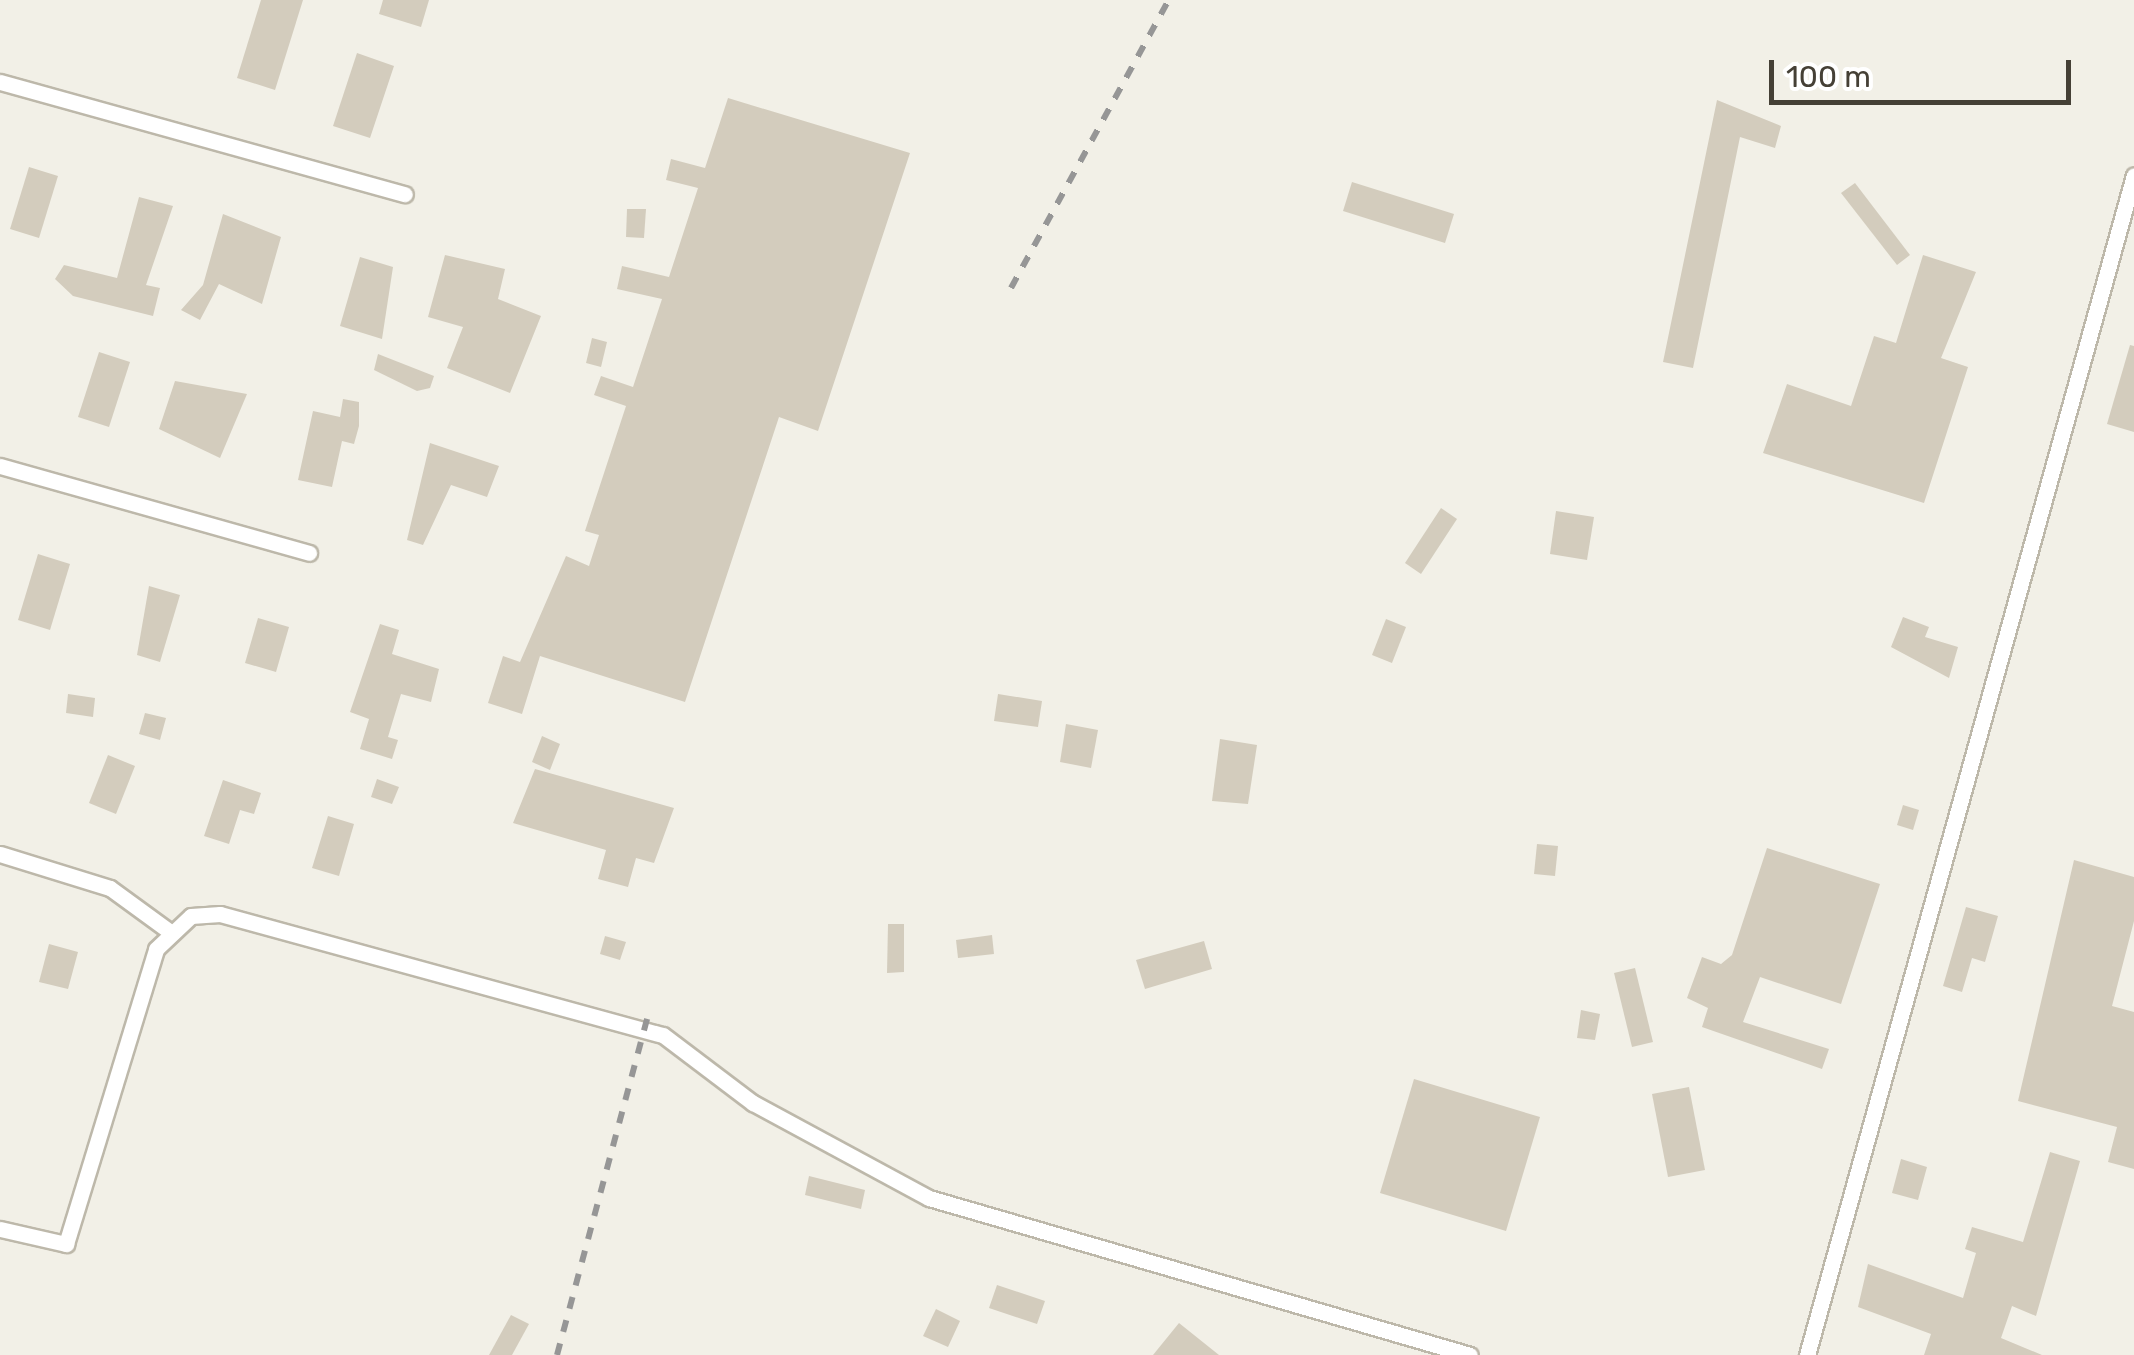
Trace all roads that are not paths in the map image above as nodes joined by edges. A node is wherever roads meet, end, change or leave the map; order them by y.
1 (0, 82) edge
2 (2134, 175) edge
3 (405, 194) dead end
4 (0, 466) edge
5 (309, 552) dead end
6 (0, 854) edge
7 (169, 931) junction
8 (0, 1229) edge
9 (1470, 1355) edge
10 (1807, 1355) edge

1 - 3 street
2 - 10 street
4 - 5 street
6 - 7 street
7 - 8 street
7 - 9 street

